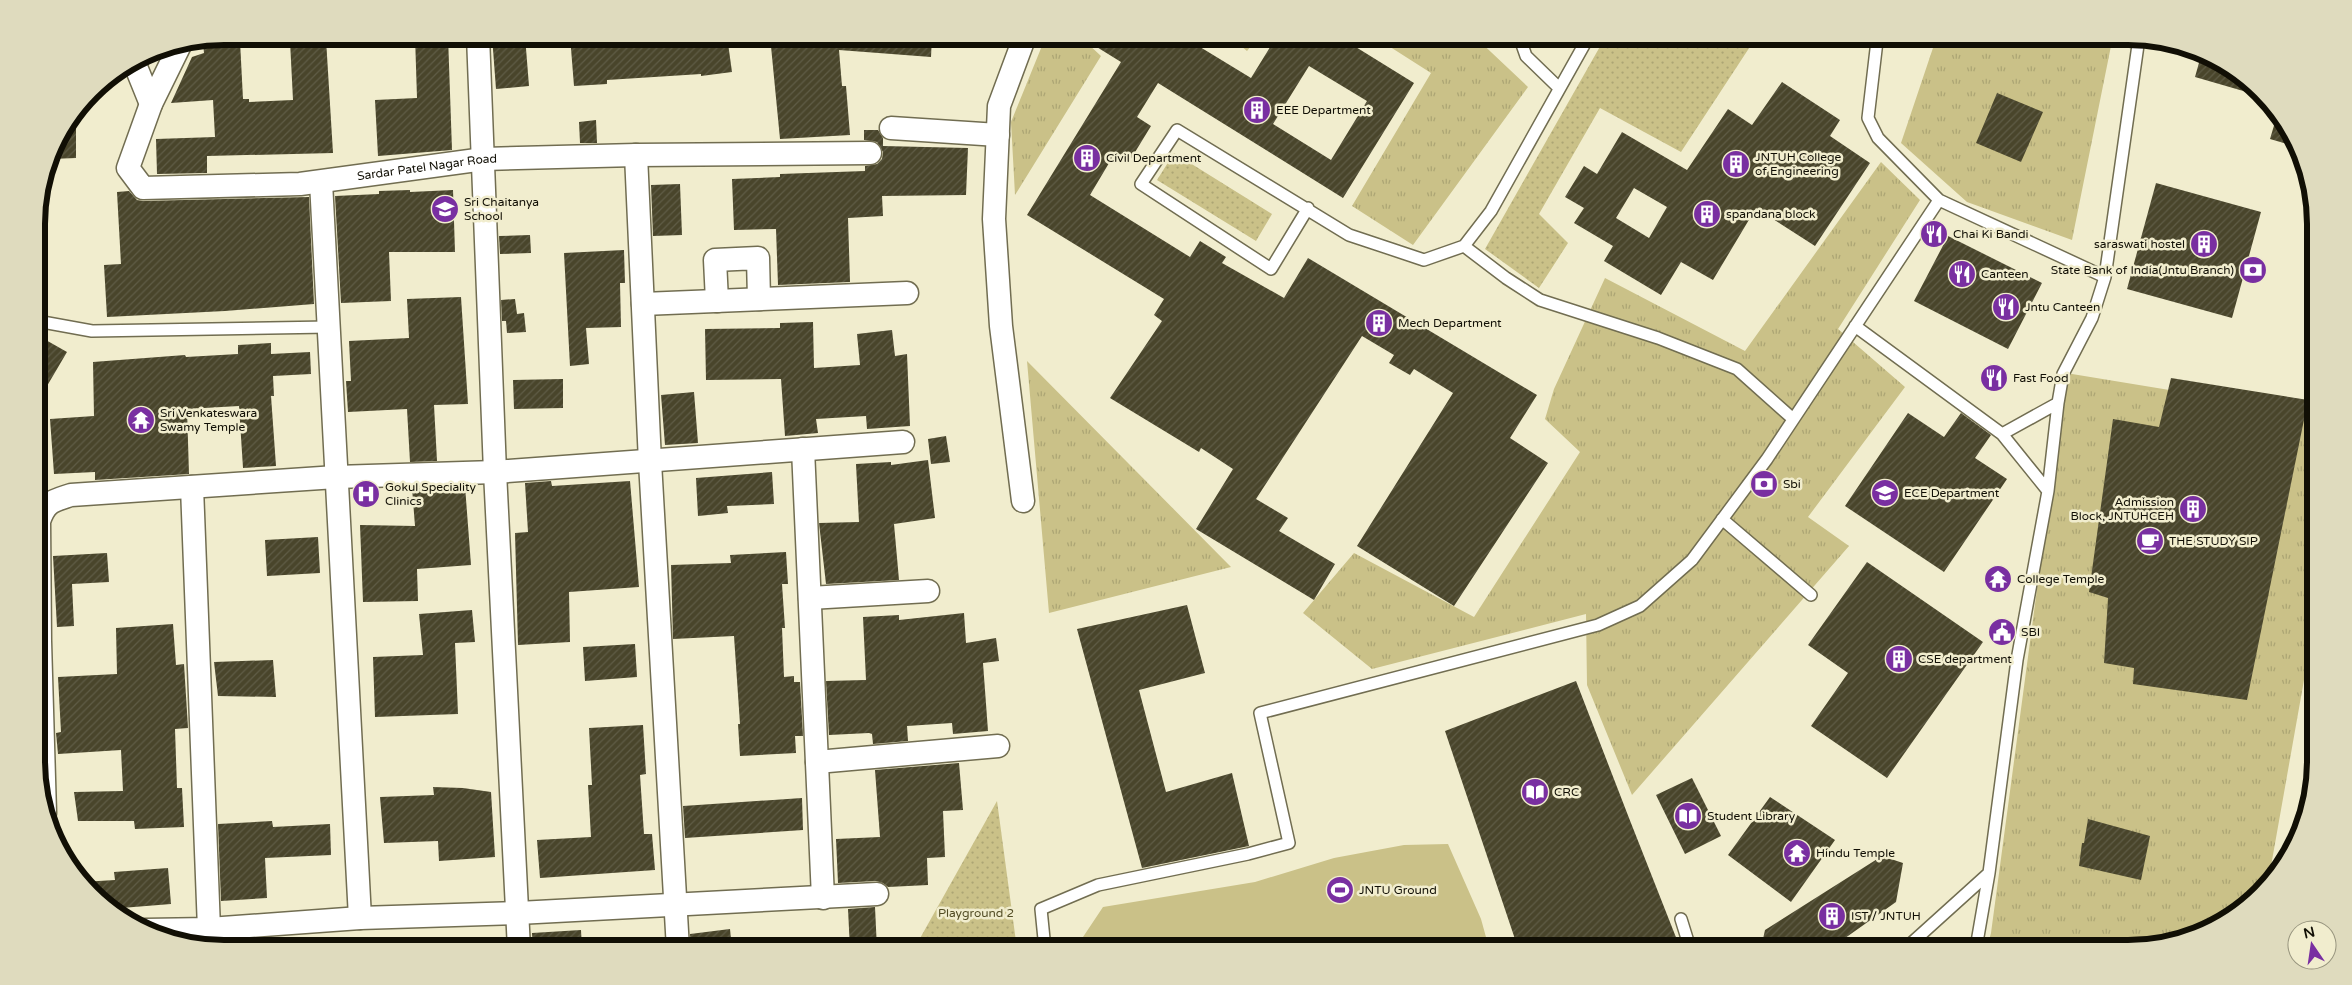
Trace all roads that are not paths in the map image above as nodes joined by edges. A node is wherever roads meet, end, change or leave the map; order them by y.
1 (478, 45) edge
2 (1022, 45) edge
3 (1522, 45) edge
4 (1584, 45) edge
5 (1877, 45) edge
6 (2138, 45) edge
7 (177, 51) edge
8 (136, 68) edge
9 (1558, 88) junction
10 (150, 104) junction
11 (891, 128) dead end
12 (998, 135) junction
13 (870, 153) dead end
14 (636, 155) junction
15 (484, 159) junction
16 (321, 182) junction
17 (1939, 200) junction
18 (1308, 208) junction
19 (1464, 246) junction
20 (2105, 276) junction
21 (907, 293) dead end
22 (759, 299) junction
23 (717, 301) junction
24 (642, 304) junction
25 (45, 323) edge
26 (1856, 326) junction
27 (329, 327) junction
28 (2058, 403) junction
29 (1792, 418) junction
30 (2002, 434) junction
31 (903, 442) dead end
32 (803, 449) junction
33 (650, 462) junction
34 (494, 472) junction
35 (336, 477) junction
36 (192, 487) junction
37 (2048, 491) junction
38 (1023, 501) dead end
39 (45, 508) edge
40 (1722, 519) junction
41 (928, 591) dead end
42 (1811, 594) dead end
43 (810, 598) junction
44 (998, 746) dead end
45 (817, 762) junction
46 (1989, 873) junction
47 (877, 894) dead end
48 (824, 898) junction
49 (675, 905) junction
50 (518, 913) junction
51 (360, 918) junction
52 (1681, 920) dead end
53 (209, 929) junction
54 (163, 930) edge
55 (519, 940) edge
56 (677, 940) edge
57 (1044, 940) edge
58 (1687, 940) edge
59 (1915, 940) edge
60 (1977, 940) edge

1 - 15 street
2 - 12 street
3 - 9 lane
4 - 9 lane
5 - 17 lane
6 - 20 lane
7 - 10 street, Sardar Patel Nagar Road
8 - 10 street
9 - 19 lane
10 - 16 street, Sardar Patel Nagar Road
11 - 12 street
12 - 38 street
13 - 14 street, Sardar Patel Nagar Road
14 - 15 street, Sardar Patel Nagar Road
14 - 24 street
15 - 16 street, Sardar Patel Nagar Road
15 - 34 street
16 - 27 street
17 - 20 lane
17 - 26 lane
18 - 18 lane
18 - 19 lane
19 - 29 lane
20 - 28 lane
21 - 22 street
22 - 23 street
22 - 23 street
23 - 24 street
24 - 33 street
25 - 27 lane
26 - 29 lane
26 - 30 lane
27 - 35 street
28 - 30 lane
28 - 37 lane
29 - 40 lane
30 - 37 lane
31 - 32 street
32 - 33 street
32 - 43 street
33 - 34 street
33 - 49 street
34 - 35 street
34 - 50 street
35 - 36 street
35 - 51 street
36 - 39 street
36 - 53 street
37 - 46 lane
40 - 42 lane
40 - 57 lane
41 - 43 street
43 - 45 street
44 - 45 street
45 - 48 street
46 - 59 lane
46 - 60 lane
47 - 48 street
48 - 49 street
49 - 50 street
49 - 56 street
50 - 51 street
50 - 55 street
51 - 53 street
52 - 58 lane
53 - 54 street

